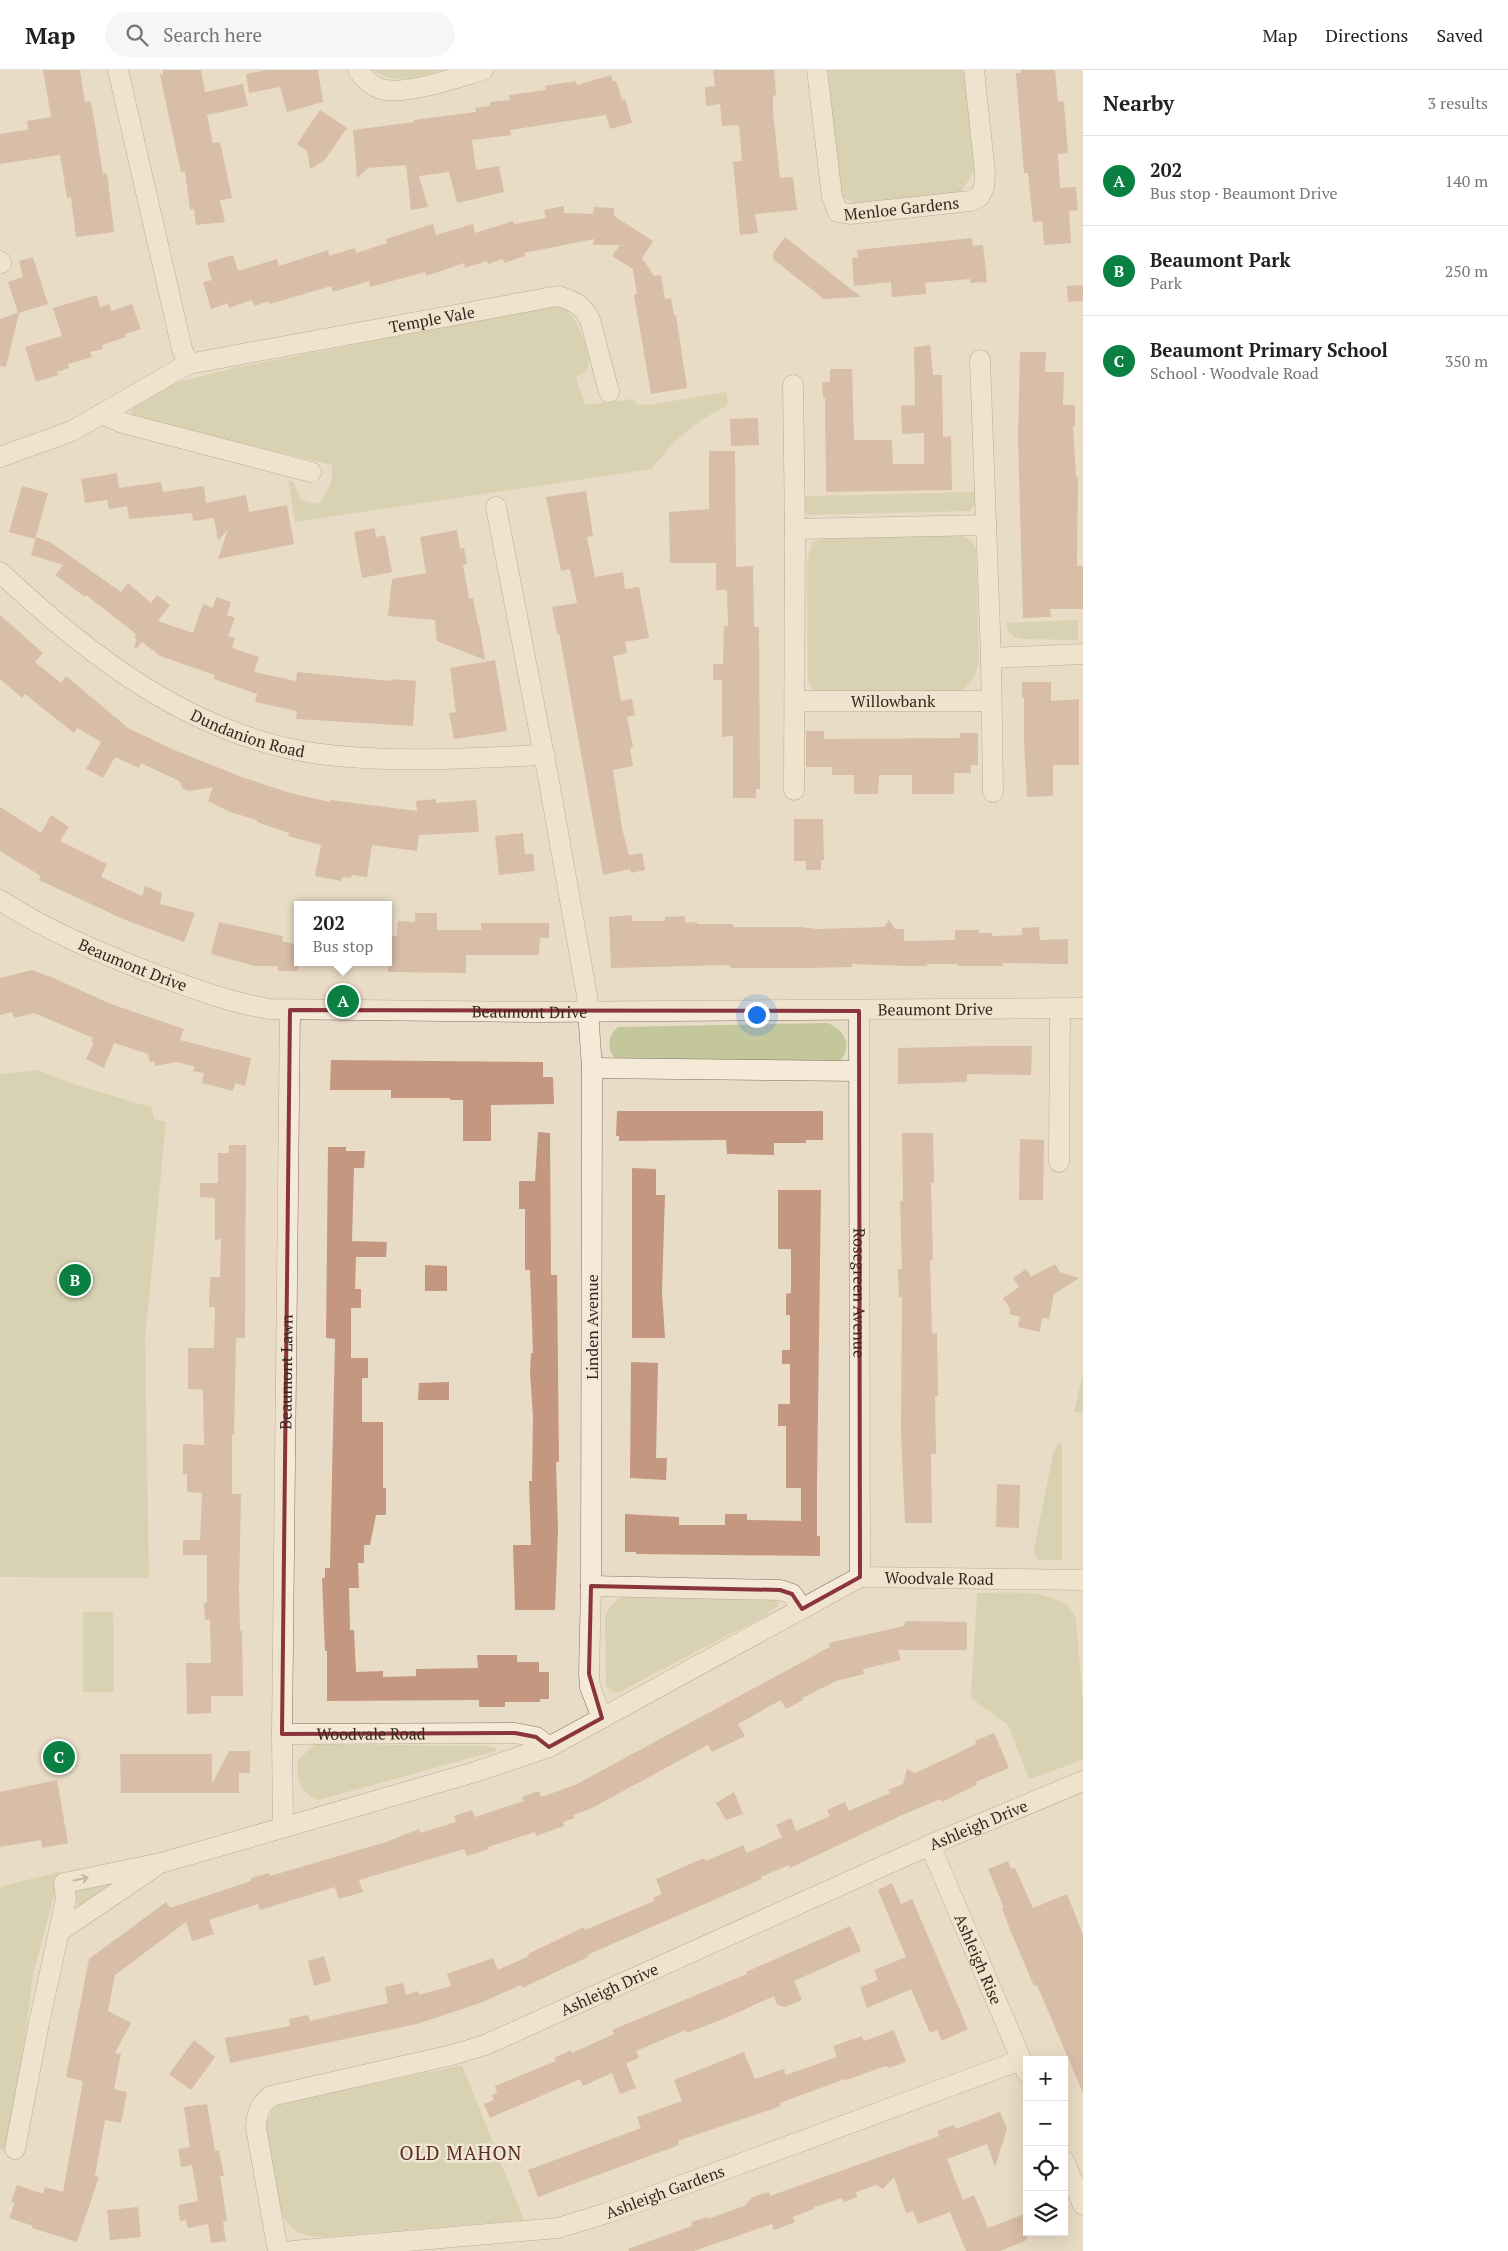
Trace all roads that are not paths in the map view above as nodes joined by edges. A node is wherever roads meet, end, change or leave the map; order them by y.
1 (118, 70) edge
2 (358, 70) edge
3 (483, 70) edge
4 (817, 70) edge
5 (974, 70) edge
6 (980, 360) dead end
7 (188, 364) junction
8 (793, 385) dead end
9 (609, 392) dead end
10 (101, 414) junction
11 (0, 456) edge
12 (311, 472) dead end
13 (496, 506) dead end
14 (986, 525) junction
15 (795, 529) junction
16 (0, 572) edge
17 (1083, 654) edge
18 (991, 658) junction
19 (794, 701) junction
20 (991, 701) junction
21 (544, 755) junction
22 (794, 790) dead end
23 (993, 792) dead end
24 (0, 900) edge
25 (1060, 1008) junction
26 (1083, 1008) edge
27 (290, 1010) junction
28 (587, 1011) junction
29 (859, 1011) junction
30 (592, 1068) junction
31 (859, 1071) junction
32 (1059, 1162) dead end
33 (860, 1577) junction
34 (1083, 1580) edge
35 (591, 1586) junction
36 (802, 1609) junction
37 (602, 1718) junction
38 (282, 1734) junction
39 (549, 1747) junction
40 (1083, 1781) edge
41 (283, 1826) junction
42 (930, 1845) junction
43 (161, 1863) junction
44 (60, 1931) junction
45 (1023, 2065) edge
46 (1023, 2067) edge
47 (15, 2149) dead end
48 (1068, 2170) edge
49 (1083, 2205) edge
50 (278, 2251) edge
51 (292, 2251) edge

1 - 7 street
2 - 3 street
4 - 5 street, Menloe Gardens
6 - 14 street
7 - 9 street, Temple Vale
7 - 10 street, Temple Vale
8 - 15 street
10 - 11 street, Temple Vale
10 - 12 street
13 - 21 street, Linden Avenue
14 - 15 street
14 - 18 street
15 - 19 street
16 - 21 street, Dundanion Road
17 - 18 street
18 - 20 street
19 - 20 street, Willowbank
19 - 22 street
20 - 23 street
21 - 28 street, Linden Avenue
24 - 27 street, Beaumont Drive
25 - 26 street, Beaumont Drive
25 - 29 street, Beaumont Drive
25 - 32 street
27 - 28 street, Beaumont Drive
27 - 38 street, Beaumont Lawn
28 - 29 street, Beaumont Drive
28 - 30 street, Linden Avenue
29 - 31 street, Rosegreen Avenue
30 - 31 street
30 - 35 street, Linden Avenue
31 - 33 street, Rosegreen Avenue
33 - 34 street, Woodvale Road
33 - 36 street, Woodvale Road
35 - 36 street
35 - 37 street
36 - 37 street, Woodvale Road
37 - 39 street, Woodvale Road
38 - 39 street, Woodvale Road
38 - 41 street
39 - 41 street, Woodvale Road
40 - 42 street, Ashleigh Drive
41 - 43 street, Woodvale Road
42 - 45 street, Ashleigh Rise
42 - 50 street, Ashleigh Drive
43 - 44 street
44 -> 43 street
44 - 47 street
46 - 51 street, Ashleigh Gardens
48 - 49 street

